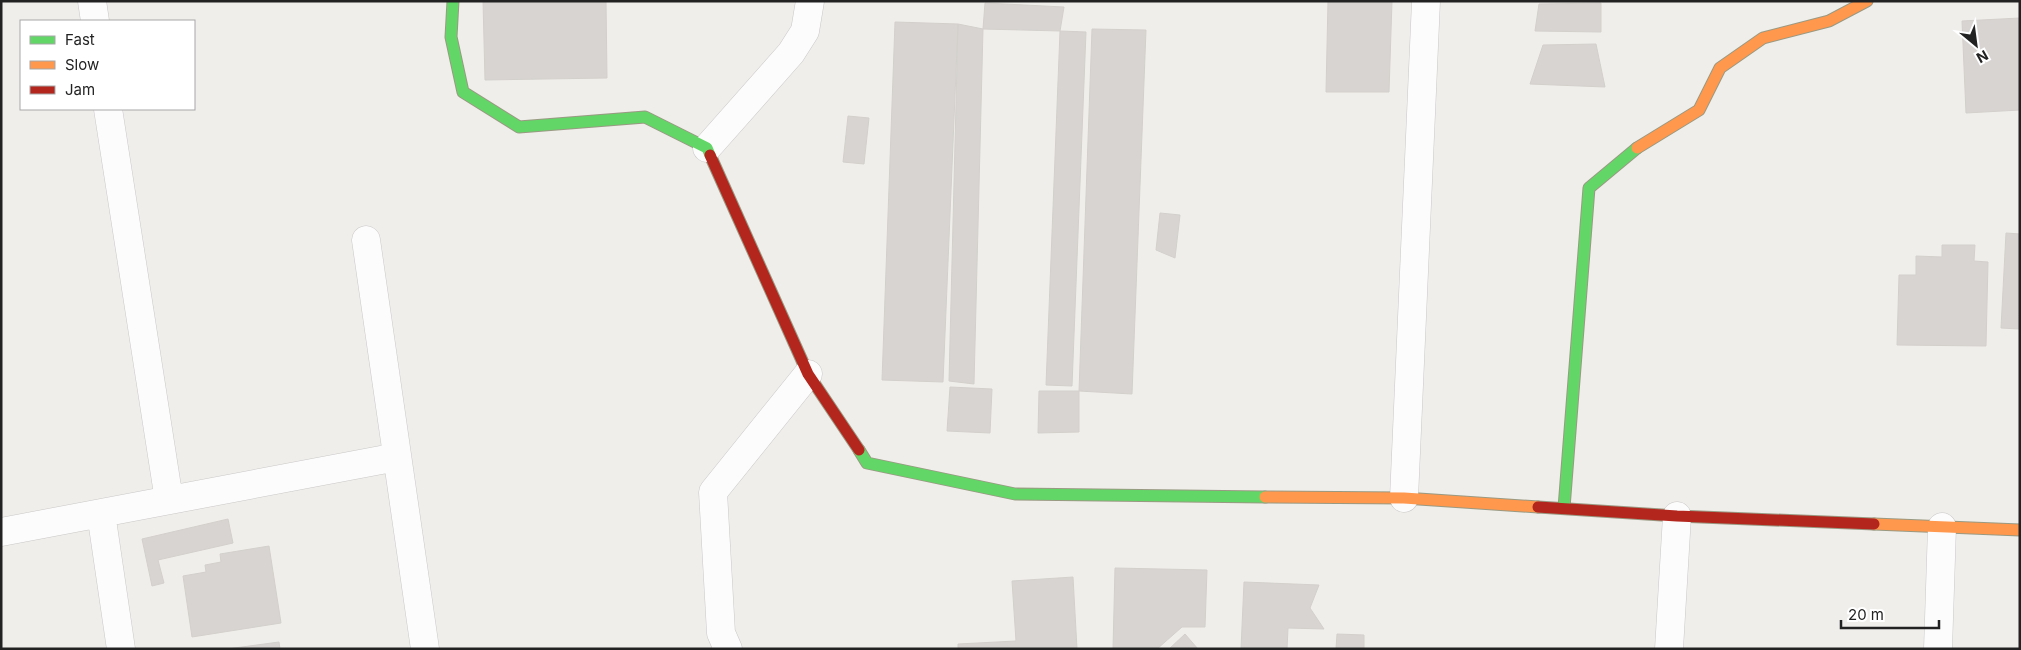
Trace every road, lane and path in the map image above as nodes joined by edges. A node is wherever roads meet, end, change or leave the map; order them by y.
1 (92, 1) edge
2 (453, 1) edge
3 (810, 1) edge
4 (1426, 1) edge
5 (1867, 1) edge
6 (95, 20) edge
7 (108, 110) edge
8 (707, 148) junction
9 (366, 240) dead end
10 (808, 374) junction
11 (397, 457) junction
12 (1404, 498) junction
13 (169, 500) junction
14 (1564, 508) junction
15 (101, 513) junction
16 (1678, 516) junction
17 (1942, 527) junction
18 (2020, 530) edge
19 (1, 532) edge
20 (121, 649) edge
21 (425, 649) edge
22 (728, 649) edge
23 (1669, 649) edge
24 (1938, 649) edge

1 - 6 street
2 - 8 street
3 - 8 street
4 - 12 street
5 - 14 street
7 - 13 street
8 - 10 street
9 - 11 street
10 - 12 street
10 - 22 street
11 - 13 street
11 - 21 street
12 - 14 street
13 - 15 street
14 - 16 street
15 - 19 street
15 - 20 street
16 - 17 street
16 - 23 street
17 - 18 street
17 - 24 street

